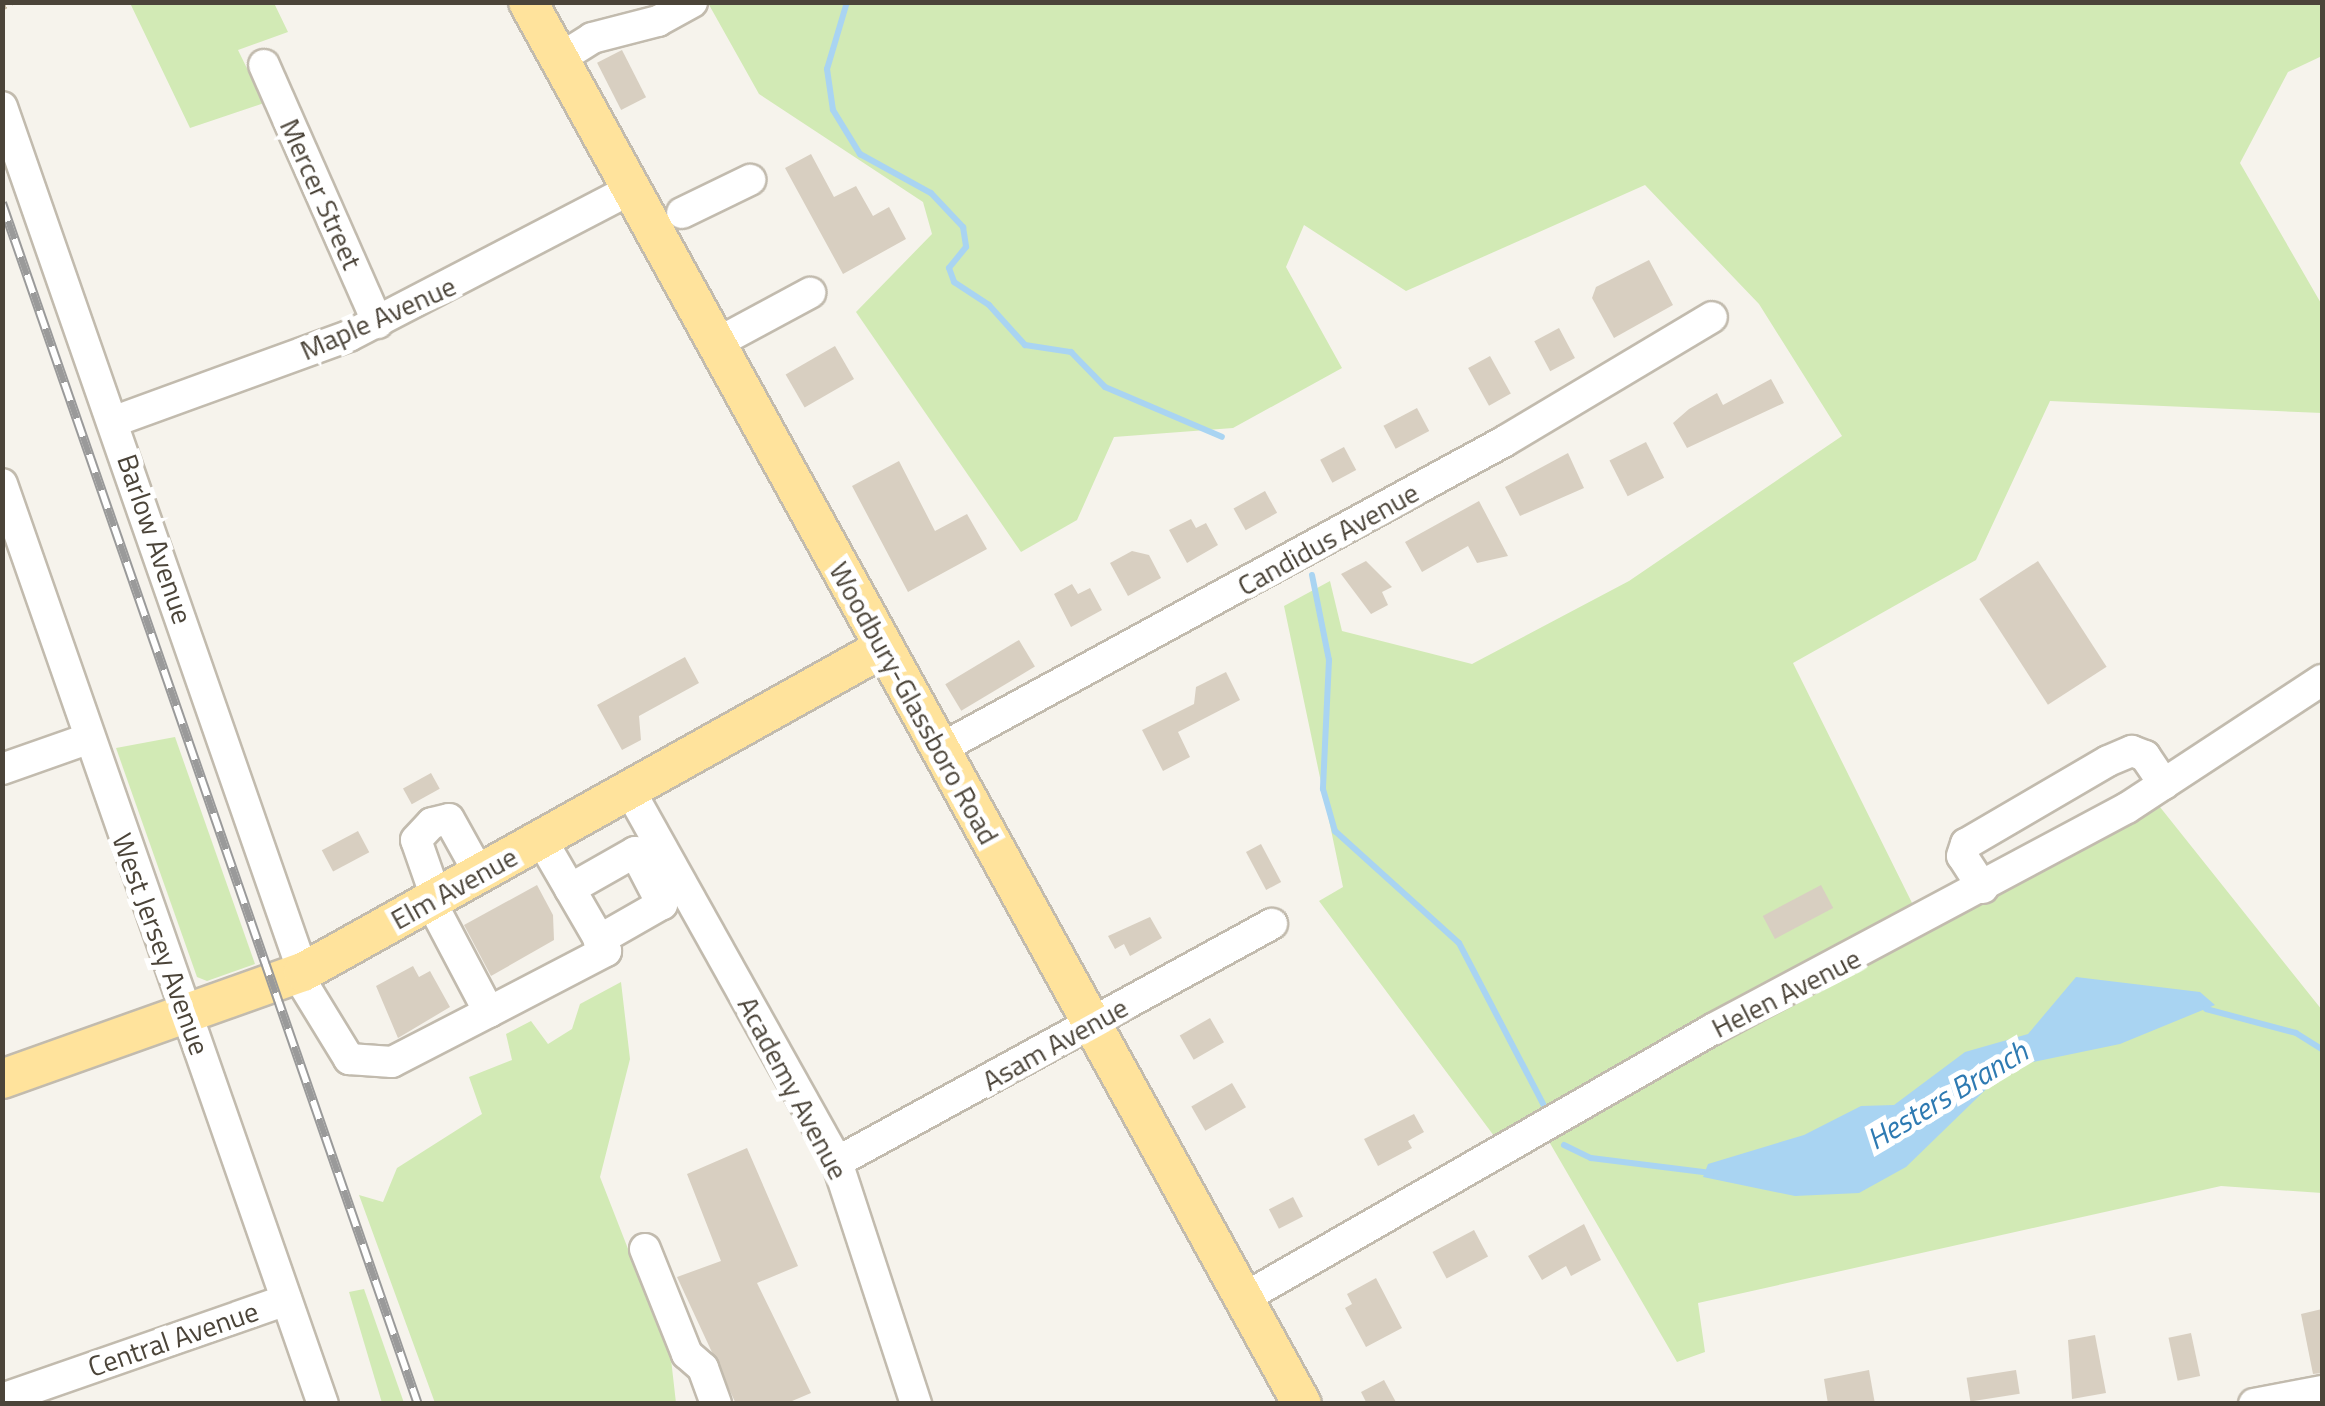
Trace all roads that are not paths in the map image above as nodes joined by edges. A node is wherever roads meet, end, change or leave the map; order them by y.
1 (528, 2) edge
2 (692, 2) edge
3 (559, 59) junction
4 (264, 65) dead end
5 (2, 107) edge
6 (750, 180) dead end
7 (630, 190) junction
8 (682, 213) dead end
9 (810, 292) dead end
10 (1712, 317) dead end
11 (378, 322) junction
12 (733, 334) junction
13 (115, 421) junction
14 (2, 484) edge
15 (883, 648) junction
16 (2322, 680) edge
17 (88, 739) junction
18 (938, 750) junction
19 (2, 768) edge
20 (2164, 784) junction
21 (630, 791) junction
22 (541, 840) junction
23 (479, 873) junction
24 (570, 888) junction
25 (1983, 888) junction
26 (433, 899) junction
27 (1272, 924) dead end
28 (599, 940) junction
29 (300, 973) junction
30 (488, 1012) junction
31 (186, 1015) junction
32 (1093, 1024) junction
33 (2, 1078) edge
34 (838, 1162) junction
35 (645, 1248) dead end
36 (1244, 1298) junction
37 (286, 1300) junction
38 (2322, 1390) edge
39 (2, 1398) edge
40 (323, 1404) edge
41 (716, 1404) edge
42 (916, 1404) edge
43 (1302, 1404) edge
44 (2254, 1404) edge

1 - 3 main road, Woodbury-Glassboro Road
2 - 3 street
3 - 7 main road, Woodbury-Glassboro Road
4 - 11 street, Mercer Street
5 - 13 street, Barlow Avenue
6 - 8 street
7 - 11 street, Maple Avenue
7 - 12 main road, Woodbury-Glassboro Road
9 - 12 street
10 - 18 street, Candidus Avenue
11 - 13 street, Maple Avenue
12 - 15 main road, Woodbury-Glassboro Road
13 - 29 street, Barlow Avenue
14 - 17 street, West Jersey Avenue
15 - 18 main road, Woodbury-Glassboro Road
15 - 21 main road, Elm Avenue
16 - 20 street, Helen Avenue
17 - 19 street
17 - 31 street, West Jersey Avenue
18 - 32 main road, Woodbury-Glassboro Road
20 - 25 street, Helen Avenue
20 - 25 street
21 - 22 main road, Elm Avenue
21 - 34 street, Academy Avenue
22 - 23 main road, Elm Avenue
22 - 24 street
23 - 26 main road, Elm Avenue
23 - 26 street
24 - 28 street
24 - 28 street
25 - 36 street, Helen Avenue
26 - 29 main road, Elm Avenue
26 - 30 street
27 - 32 street, Asam Avenue
28 - 30 street
29 - 30 street, Barlow Avenue
29 - 31 main road, Elm Avenue
31 - 33 main road, Elm Avenue
31 - 37 street, West Jersey Avenue
32 - 34 street, Asam Avenue
32 - 36 main road, Woodbury-Glassboro Road
34 - 42 street, Academy Avenue
35 - 41 street
36 - 43 main road, Woodbury-Glassboro Road
37 - 39 street, Central Avenue
37 - 40 street, West Jersey Avenue
38 - 44 street

